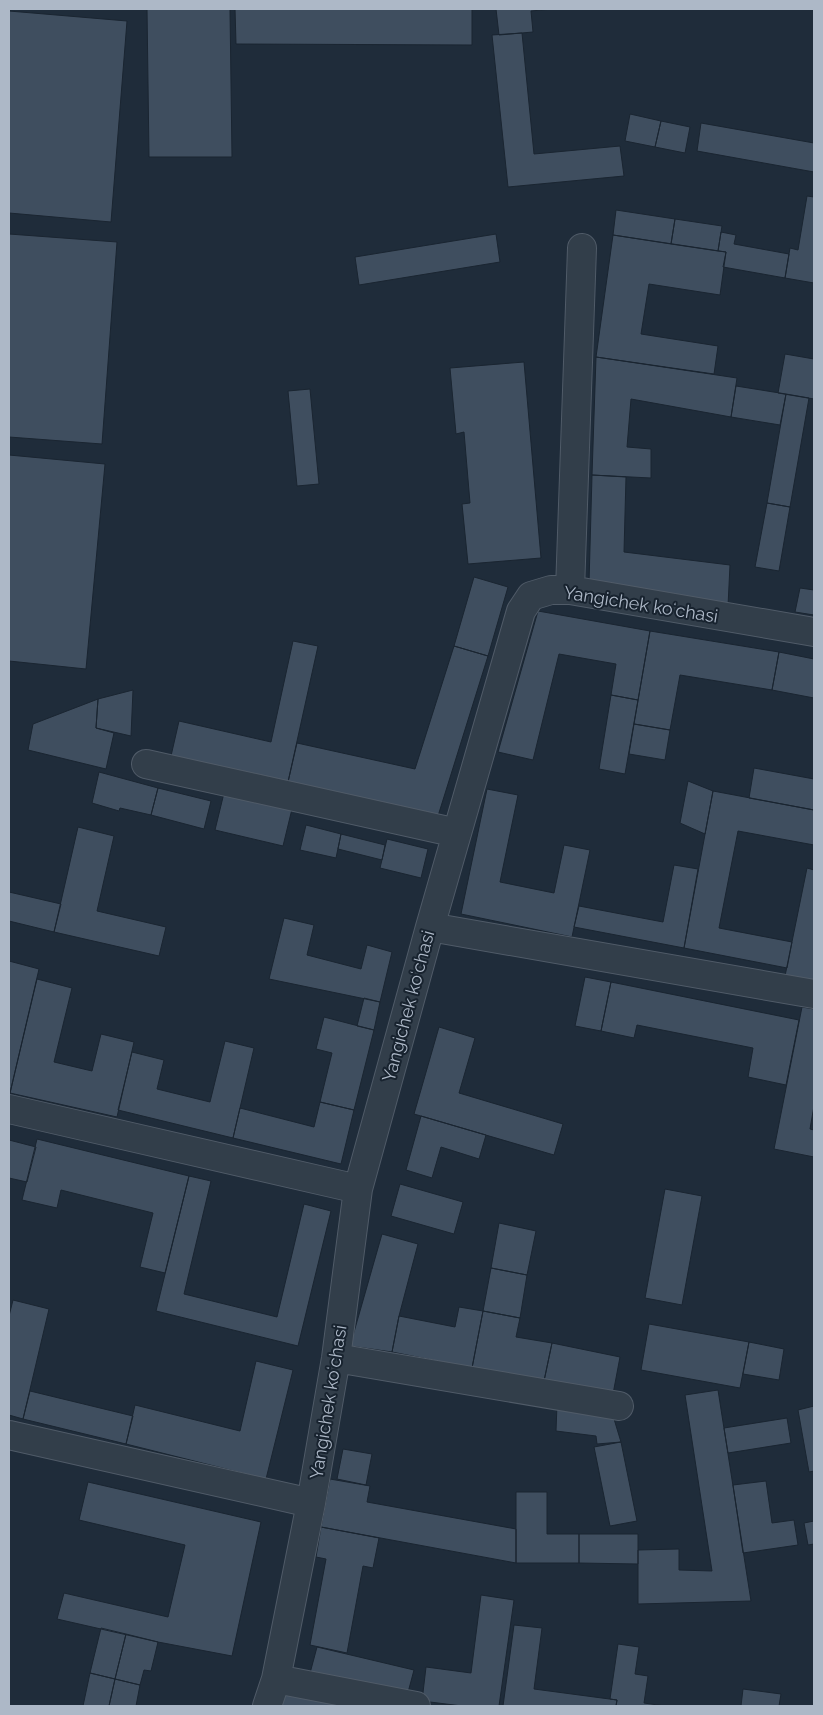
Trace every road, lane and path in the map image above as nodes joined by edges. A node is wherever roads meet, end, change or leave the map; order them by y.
1 (582, 248) dead end
2 (570, 590) junction
3 (814, 632) edge
4 (146, 764) dead end
5 (457, 833) junction
6 (430, 927) junction
7 (814, 994) edge
8 (9, 1108) edge
9 (358, 1189) junction
10 (336, 1358) junction
11 (619, 1406) dead end
12 (9, 1436) edge
13 (311, 1503) junction
14 (276, 1679) junction
15 (267, 1706) edge
16 (416, 1706) edge

1 - 2 street
2 - 3 street, Yangichek koʻchasi
2 - 5 street, Yangichek koʻchasi
4 - 5 street
5 - 6 street, Yangichek koʻchasi
6 - 7 street
6 - 9 street, Yangichek koʻchasi
8 - 9 street
9 - 10 street, Yangichek koʻchasi
10 - 11 street
10 - 13 street, Yangichek koʻchasi
12 - 13 street
13 - 14 street, Yangichek koʻchasi
14 - 15 street, Yangichek koʻchasi
14 - 16 street

